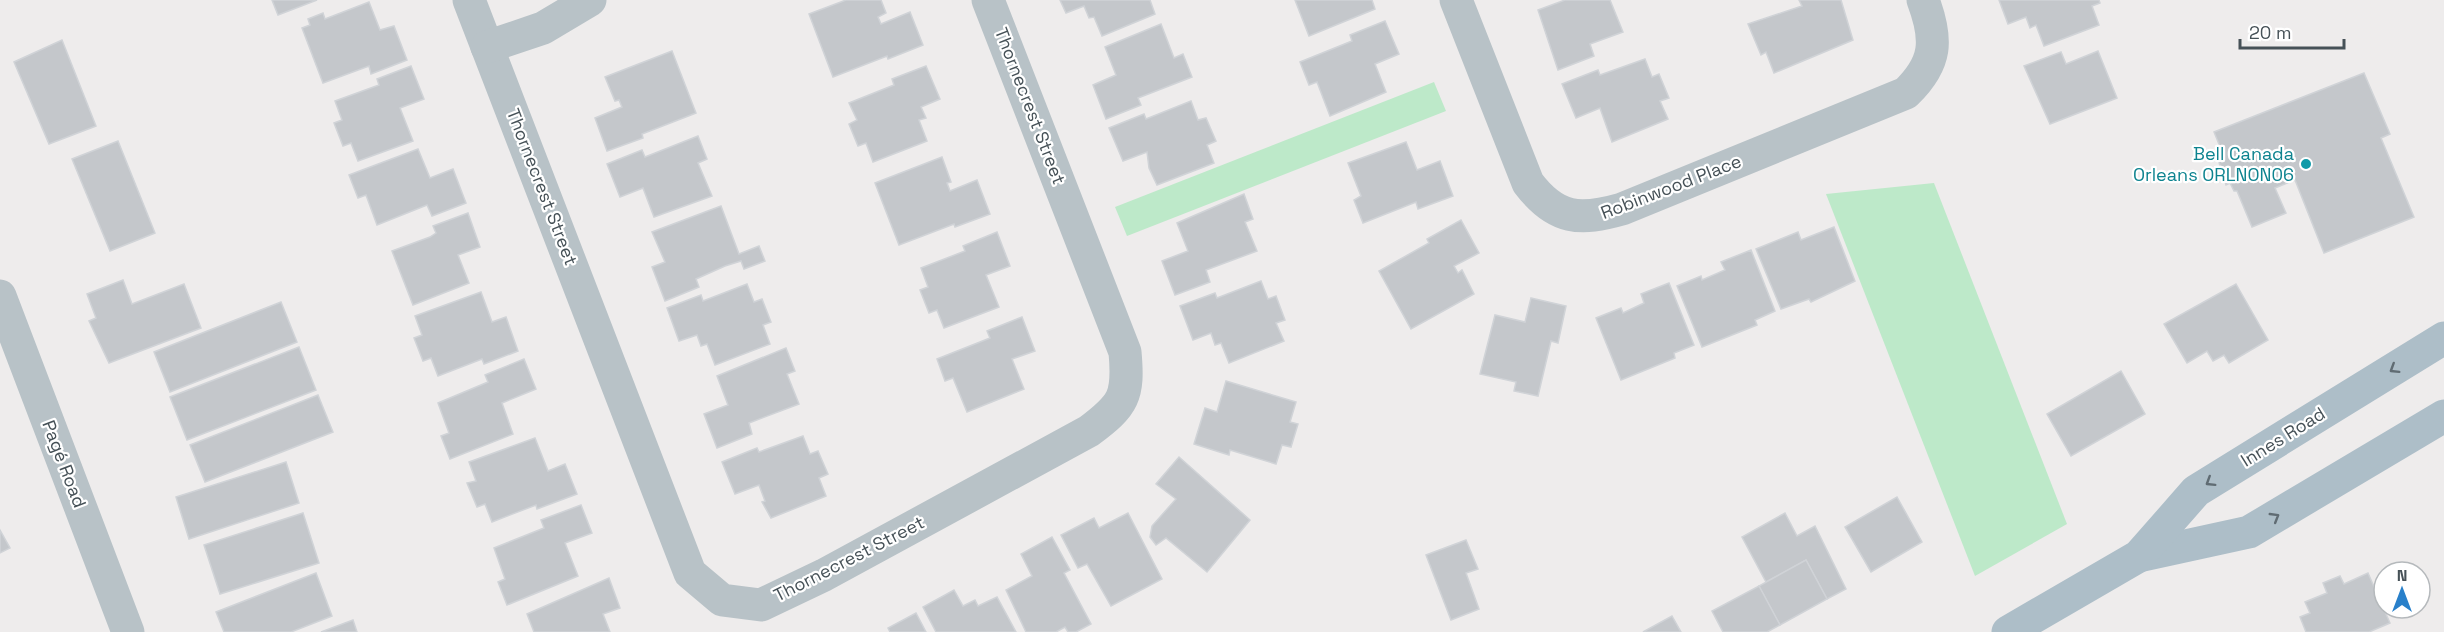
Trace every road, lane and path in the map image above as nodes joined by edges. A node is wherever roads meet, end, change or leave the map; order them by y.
1 (469, 0) edge
2 (590, 0) edge
3 (988, 0) edge
4 (1456, 0) edge
5 (1923, 0) edge
6 (487, 47) junction
7 (0, 296) edge
8 (2444, 338) edge
9 (2444, 416) edge
10 (2139, 556) junction
11 (128, 632) edge
12 (2008, 632) edge

1 - 6 street, Thornecrest Street
2 - 6 street
3 - 6 street, Thornecrest Street
4 - 5 street, Robinwood Place
7 - 11 street, Pagé Road
8 -> 10 main road, Innes Road
10 -> 9 main road, Innes Road
10 - 12 main road, Innes Road

